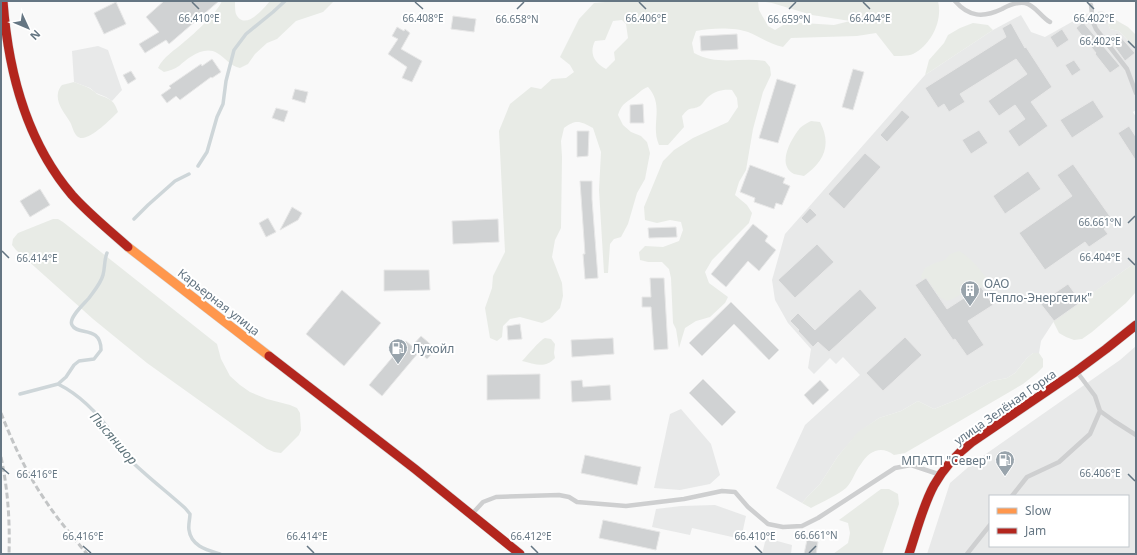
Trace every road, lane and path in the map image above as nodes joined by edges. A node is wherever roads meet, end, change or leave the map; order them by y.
1 (3, 1) edge
2 (955, 1) edge
3 (1091, 5) dead end
4 (1050, 22) dead end
5 (1136, 92) edge
6 (1136, 325) edge
7 (1077, 372) junction
8 (1100, 411) junction
9 (1136, 435) edge
10 (939, 475) junction
11 (1013, 495) edge
12 (472, 514) junction
13 (989, 526) edge
14 (520, 554) edge
15 (909, 554) edge
16 (967, 554) edge

1 - 12 main road, Карьерная улица
2 - 4 lane
3 - 5 lane
6 - 7 main road, улица Зелёная Горка
7 - 8 lane
7 - 10 main road, улица Зелёная Горка
8 - 9 lane
8 - 11 lane
10 - 12 lane
10 - 15 main road, улица Зелёная Горка
12 - 14 main road, Карьерная улица
13 - 16 lane

